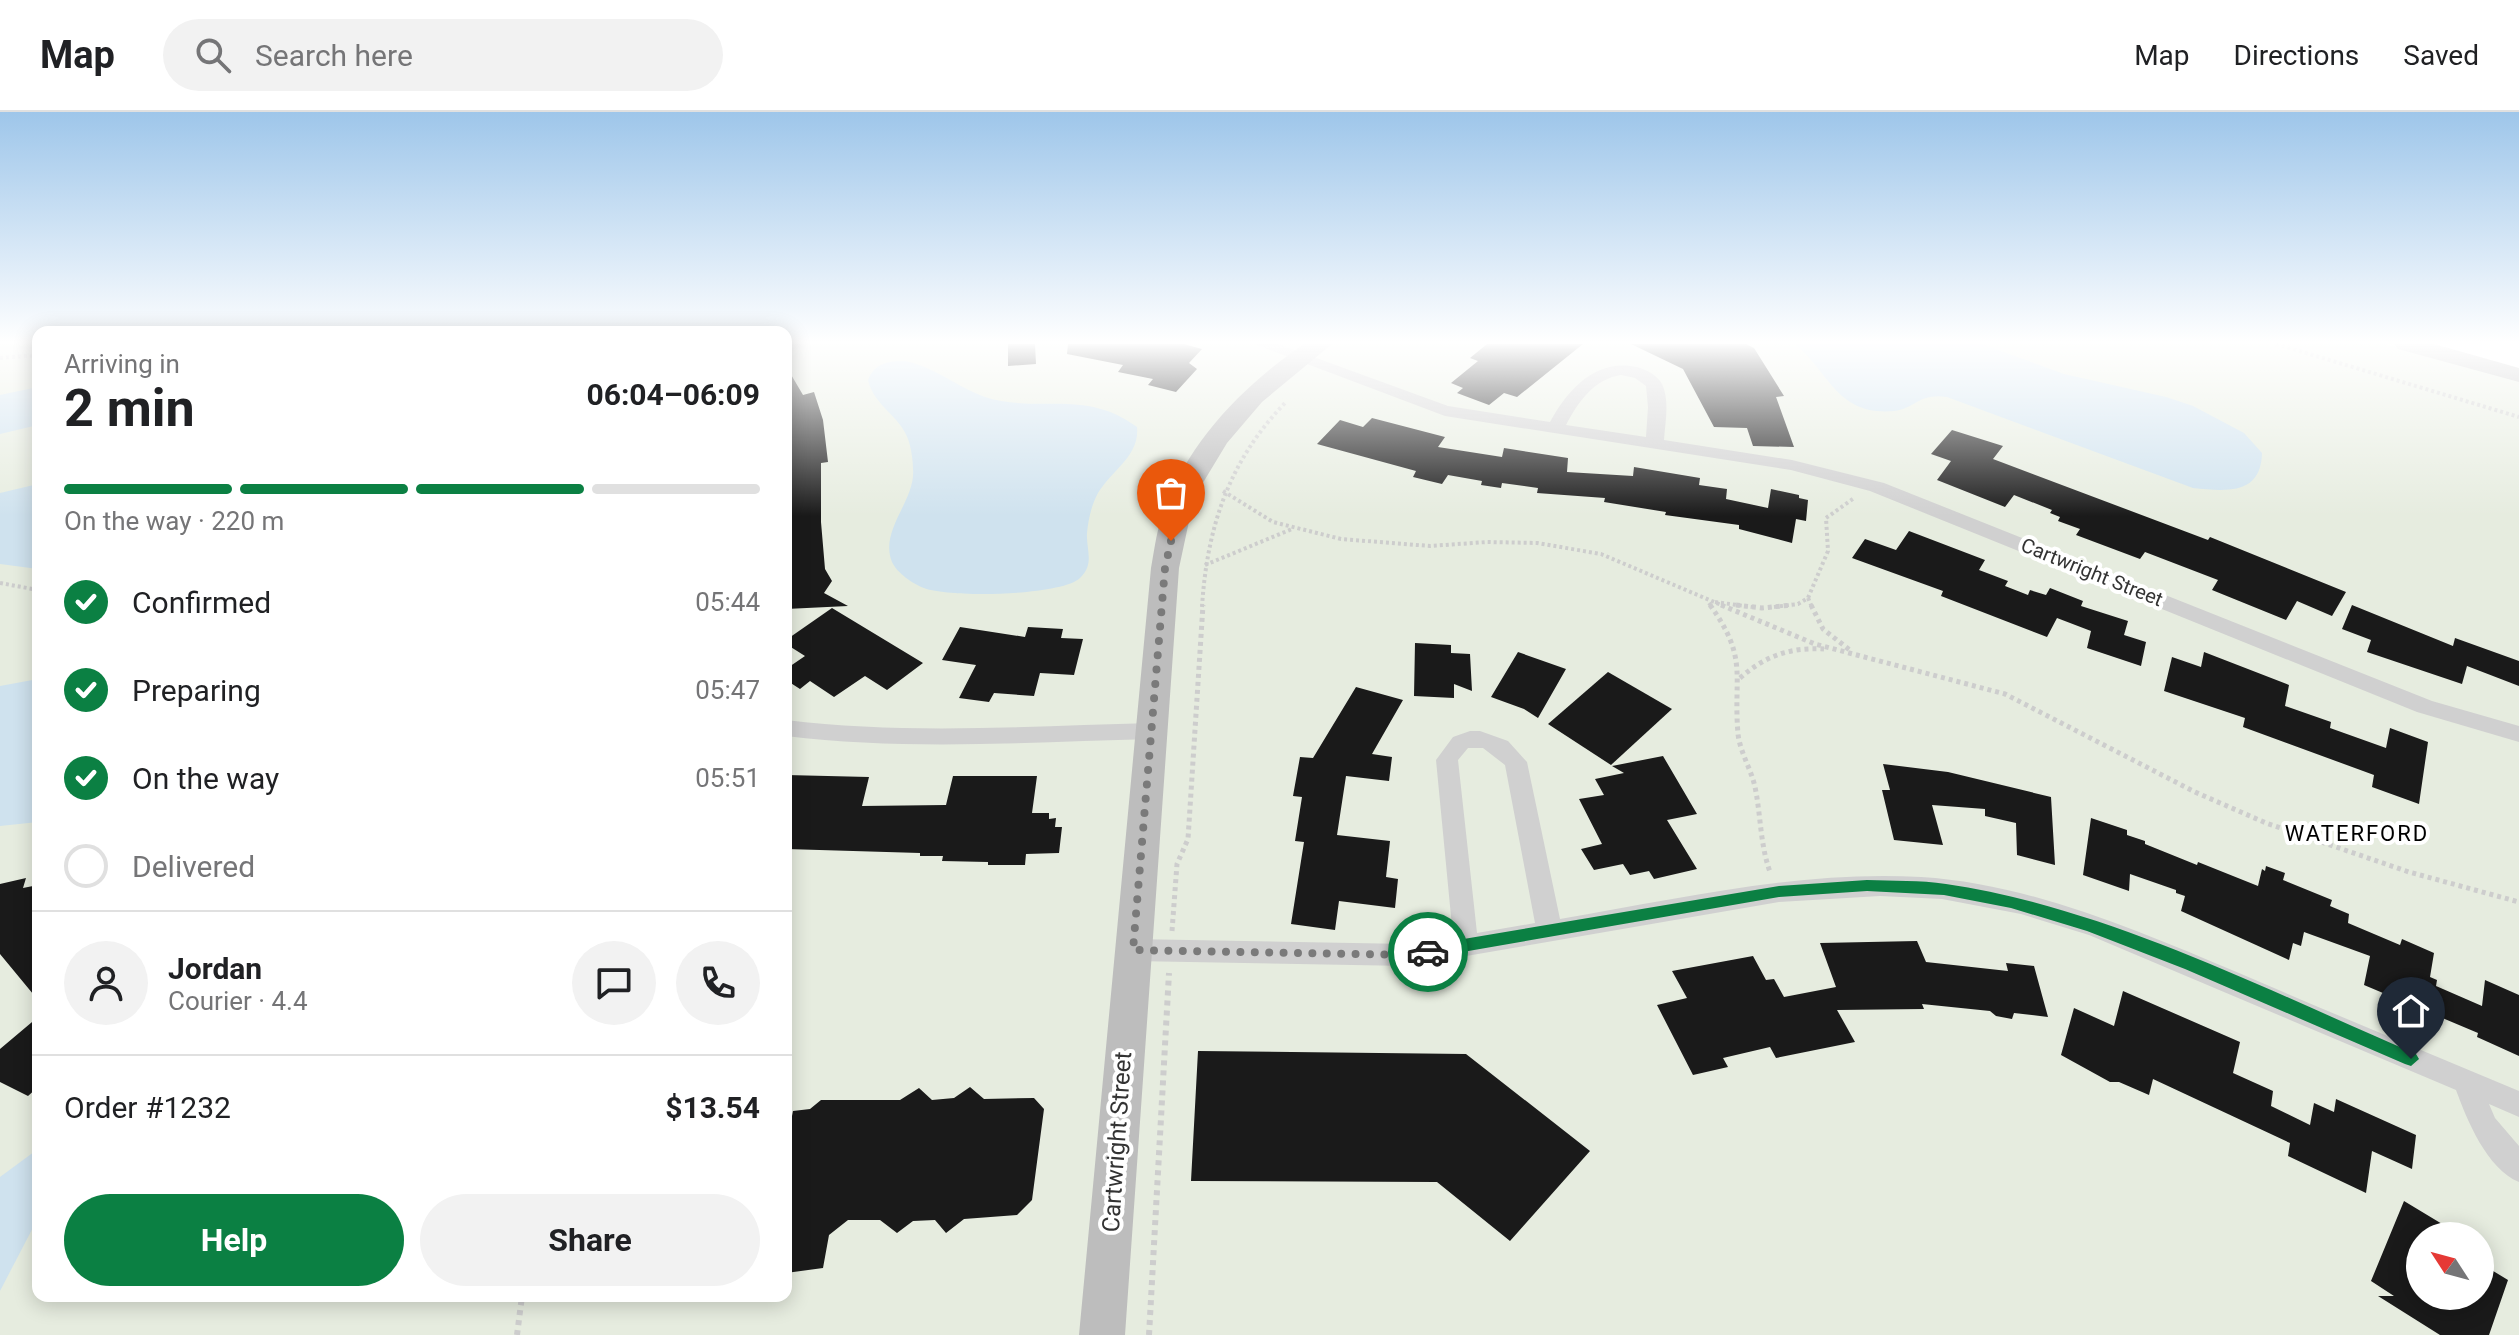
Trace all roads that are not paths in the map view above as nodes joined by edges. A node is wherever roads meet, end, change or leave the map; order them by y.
1 (1248, 401) edge
2 (1422, 401) edge
3 (1572, 401) edge
4 (1656, 401) edge
5 (1555, 430) junction
6 (1655, 444) junction
7 (792, 729) edge
8 (1152, 731) junction
9 (2519, 734) edge
10 (1550, 933) junction
11 (1466, 945) junction
12 (1133, 950) junction
13 (2466, 1082) junction
14 (2519, 1104) edge
15 (2519, 1168) edge
16 (1102, 1335) edge

1 - 8 street, Cartwright Street
2 - 5 street, Cartwright Street
3 - 5 street
4 - 6 street
5 - 6 street, Cartwright Street
6 - 9 street, Cartwright Street
7 - 8 street
8 - 12 street, Cartwright Street
10 - 11 street
10 - 11 street
10 - 13 street
11 - 12 street
12 - 16 street, Cartwright Street
13 - 14 street
13 - 15 street

